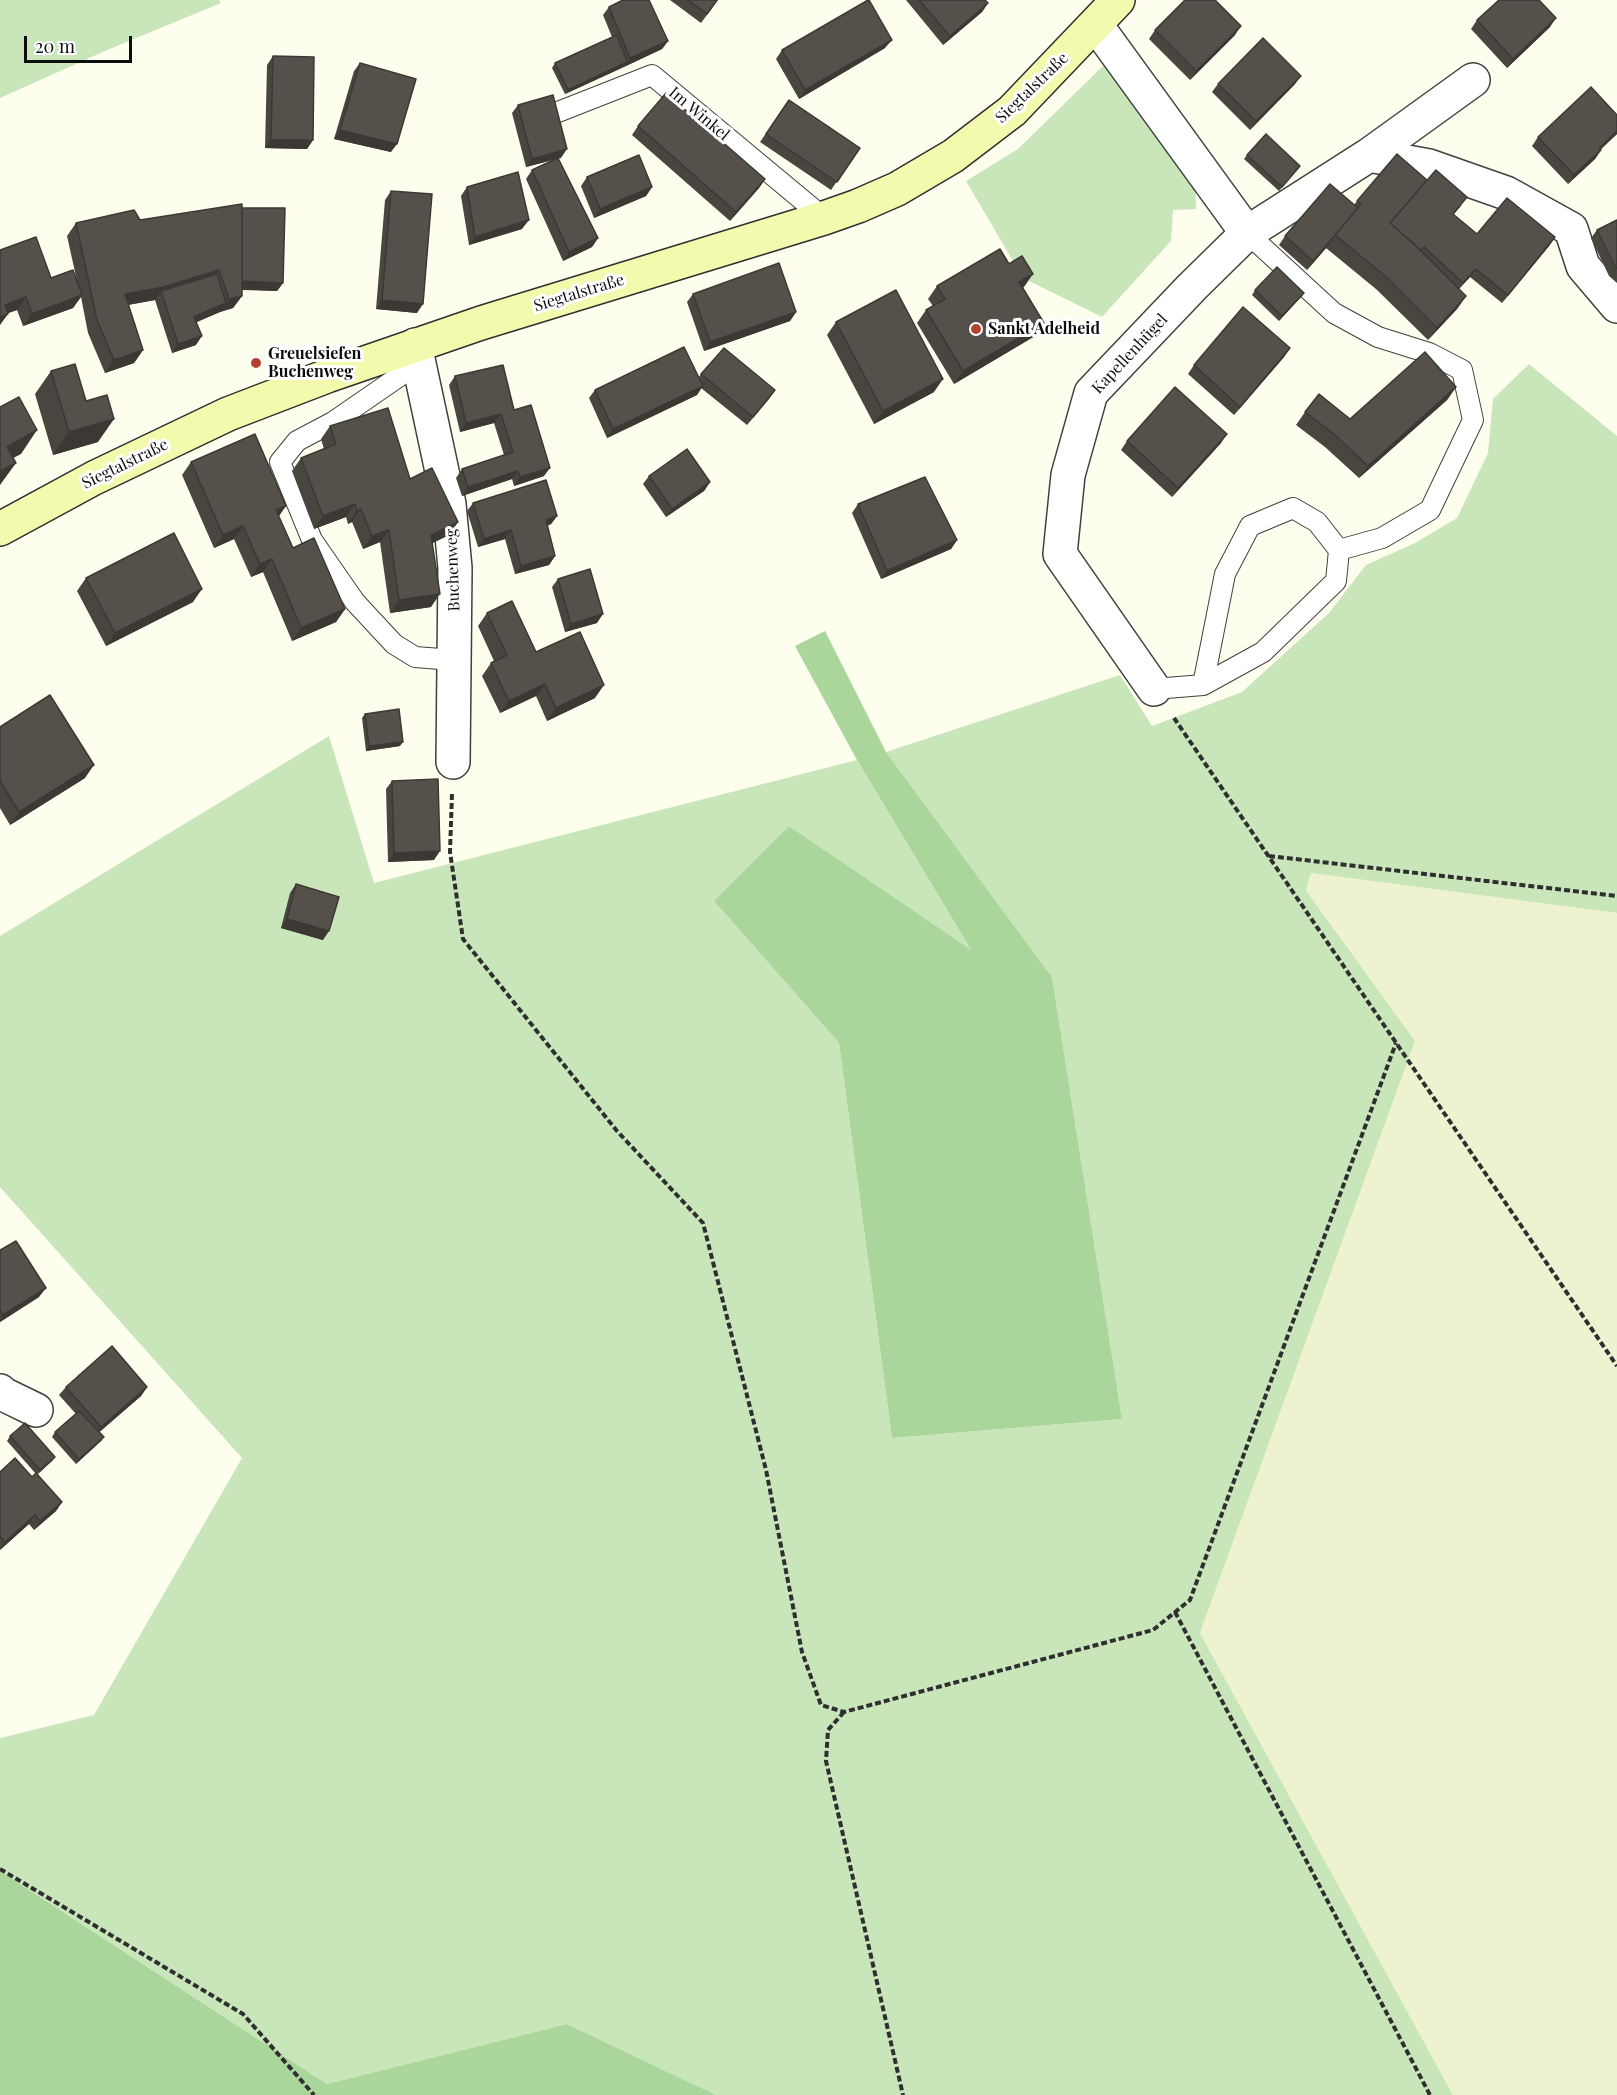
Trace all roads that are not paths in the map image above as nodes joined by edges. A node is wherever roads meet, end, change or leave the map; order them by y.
1 (1118, 0) edge
2 (1096, 25) junction
3 (1473, 80) dead end
4 (558, 112) edge
5 (1369, 154) junction
6 (824, 218) junction
7 (1247, 233) junction
8 (1617, 306) edge
9 (417, 354) junction
10 (0, 530) edge
11 (1339, 550) junction
12 (454, 660) junction
13 (1203, 685) junction
14 (1154, 688) joint
15 (453, 762) road end
16 (0, 1391) edge
17 (36, 1410) dead end

1 - 2 main road, Siegtalstraße
2 - 6 main road, Siegtalstraße
2 - 7 street
3 - 5 street, Kapellenhügel
4 - 6 lane, Im Winkel
5 - 7 street, Kapellenhügel
5 - 8 street
6 - 9 main road, Siegtalstraße
7 - 11 lane
7 - 14 street, Kapellenhügel
9 - 10 main road, Siegtalstraße
9 - 12 street, Buchenweg
9 - 12 lane
11 - 13 lane
11 - 13 lane
12 - 15 street, Buchenweg
13 - 14 lane
16 - 17 street

